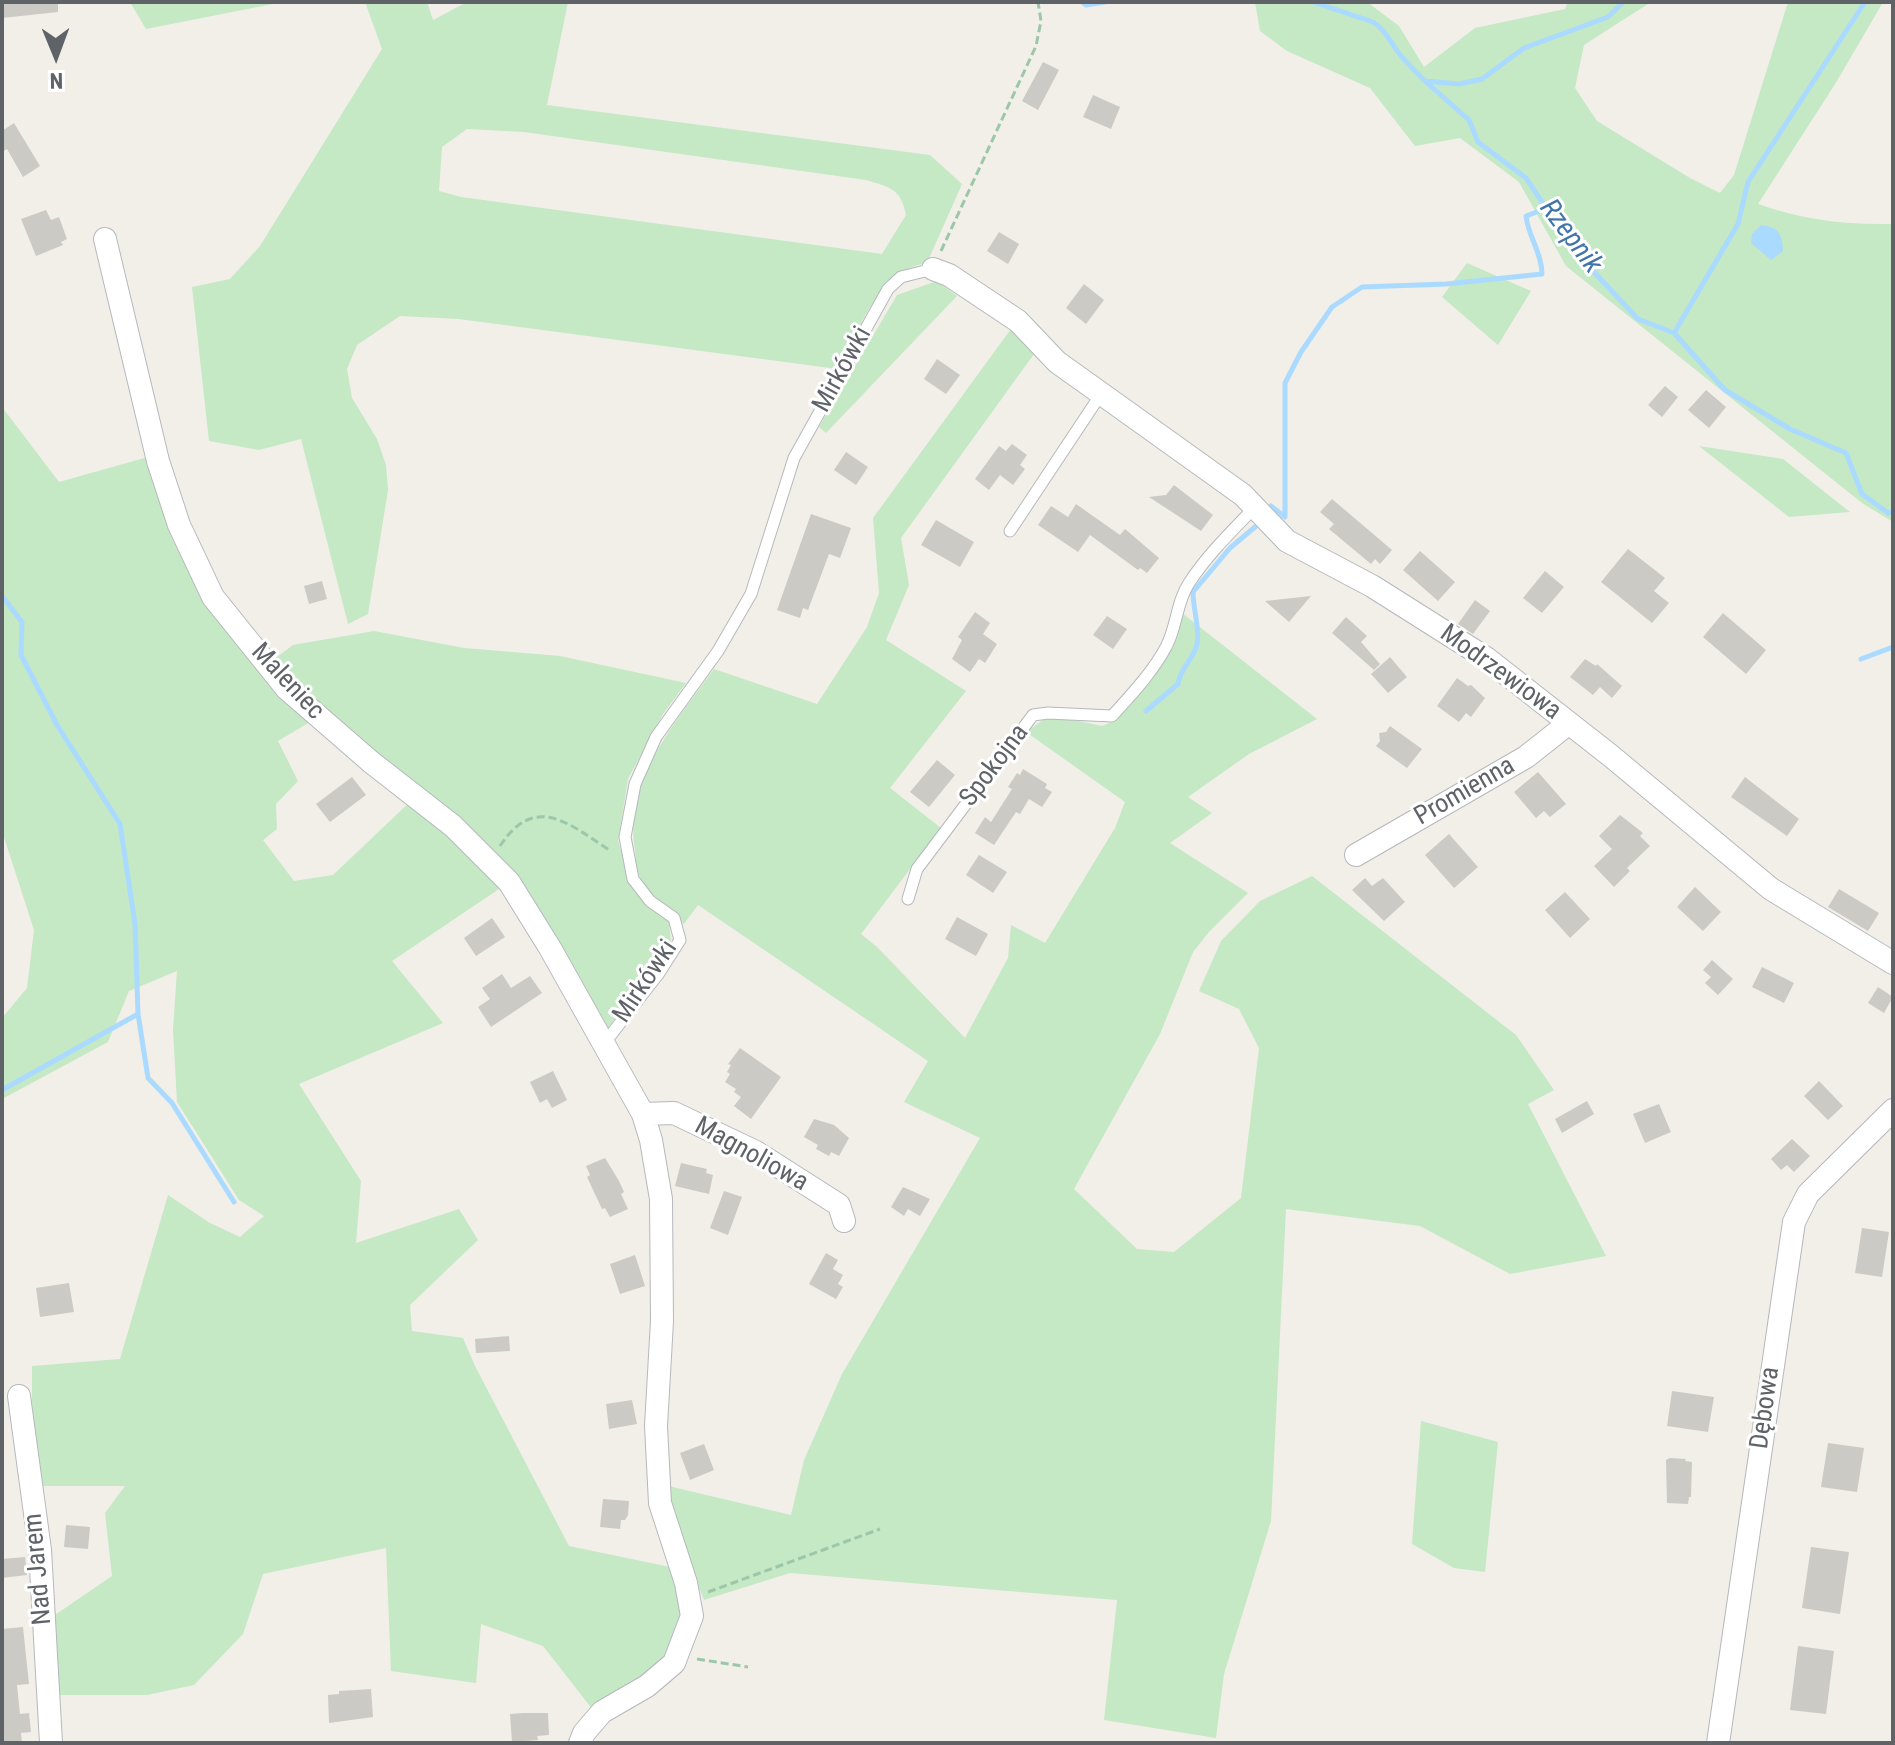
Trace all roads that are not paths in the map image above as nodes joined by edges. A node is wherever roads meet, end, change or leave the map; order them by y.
1 (105, 239) dead end
2 (933, 269) joint
3 (1101, 394) junction
4 (1256, 507) junction
5 (1010, 531) dead end
6 (1569, 723) junction
7 (1356, 855) dead end
8 (908, 899) dead end
9 (1893, 963) edge
10 (603, 1045) junction
11 (1893, 1110) edge
12 (643, 1114) junction
13 (844, 1221) dead end
14 (19, 1396) dead end
15 (51, 1743) edge
16 (580, 1743) edge
17 (1718, 1743) edge

1 - 10 street, Maleniec
2 - 3 street, Modrzewiowa
2 - 10 lane, Mirkówki
3 - 4 street, Modrzewiowa
3 - 5 lane
4 - 6 street, Modrzewiowa
4 - 8 lane, Spokojna
6 - 7 street, Promienna
6 - 9 street, Modrzewiowa
10 - 12 street, Mirkówki
11 - 17 street, Dębowa
12 - 13 street, Magnoliowa
12 - 16 street, Mirkówki
14 - 15 street, Nad Jarem

